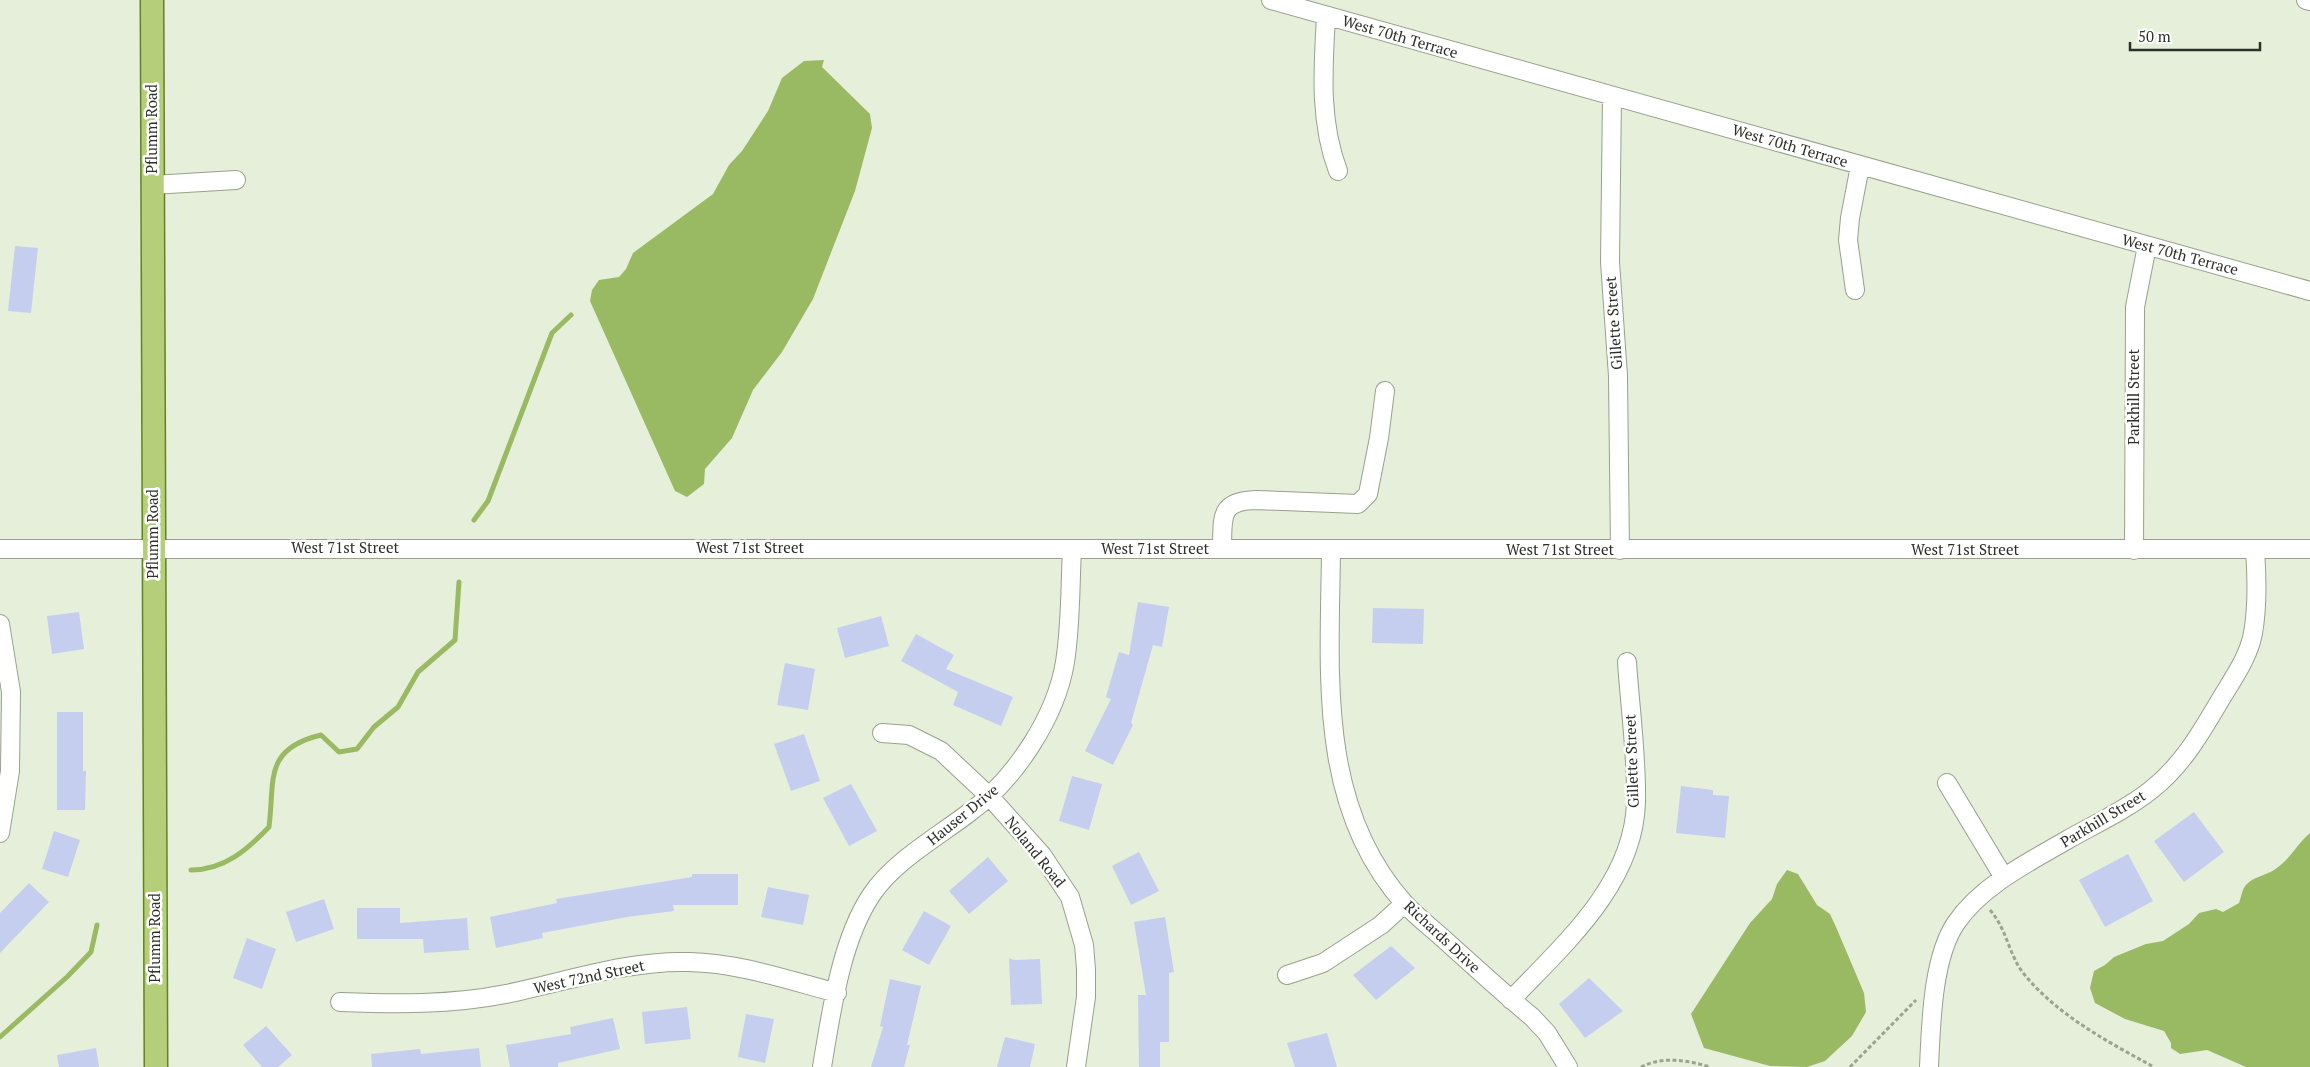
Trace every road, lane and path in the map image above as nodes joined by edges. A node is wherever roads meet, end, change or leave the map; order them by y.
1 (152, 0) edge
2 (1271, 0) edge
3 (1326, 16) junction
4 (1612, 96) junction
5 (1860, 166) junction
6 (1338, 171) dead end
7 (236, 180) dead end
8 (152, 185) junction
9 (2147, 246) junction
10 (1855, 290) dead end
11 (2310, 291) edge
12 (1385, 391) dead end
13 (0, 549) edge
14 (153, 549) junction
15 (1072, 549) junction
16 (1222, 549) junction
17 (1331, 549) junction
18 (2310, 549) edge
19 (1620, 550) junction
20 (2134, 550) junction
21 (2255, 550) junction
22 (0, 624) edge
23 (1627, 662) dead end
24 (882, 733) dead end
25 (1947, 783) dead end
26 (990, 797) junction
27 (0, 833) edge
28 (2003, 876) junction
29 (1981, 898) junction
30 (1404, 904) junction
31 (1288, 975) dead end
32 (1936, 985) junction
33 (837, 993) junction
34 (1512, 1000) junction
35 (340, 1002) dead end
36 (156, 1067) edge
37 (822, 1067) edge
38 (1076, 1067) edge
39 (1568, 1067) edge
40 (1641, 1067) edge
41 (1710, 1067) edge
42 (1850, 1067) edge
43 (1929, 1067) edge
44 (2154, 1067) edge

1 - 8 main road, Pflumm Road
2 - 3 street, West 70th Terrace
3 - 4 street, West 70th Terrace
3 - 6 street
4 - 5 street, West 70th Terrace
4 - 19 street, Gillette Street
5 - 9 street, West 70th Terrace
5 - 10 street
7 - 8 street
8 - 14 main road, Pflumm Road
9 - 11 street, West 70th Terrace
9 - 20 street, Parkhill Street
12 - 16 street
13 - 14 street, West 71st Street
14 - 15 street, West 71st Street
14 - 36 main road, Pflumm Road
15 - 16 street, West 71st Street
15 - 26 street, Hauser Drive
16 - 17 street, West 71st Street
17 - 19 street, West 71st Street
17 - 30 street, Richards Drive
18 - 21 street, West 71st Street
19 - 20 street, West 71st Street
20 - 21 street, West 71st Street
21 - 28 street, Parkhill Street
22 - 27 street
23 - 34 street, Gillette Street
24 - 26 street, Noland Road
25 - 28 street
26 - 33 street, Hauser Drive
26 - 38 street, Noland Road
28 - 29 street, Parkhill Street
29 - 32 street, Parkhill Street
29 - 44 path
30 - 31 street
30 - 34 street, Richards Drive
32 - 42 path
32 - 43 street, Parkhill Street
33 - 35 street, West 72nd Street
33 - 37 street, Hauser Drive
34 - 39 street, Richards Drive
40 - 41 path

